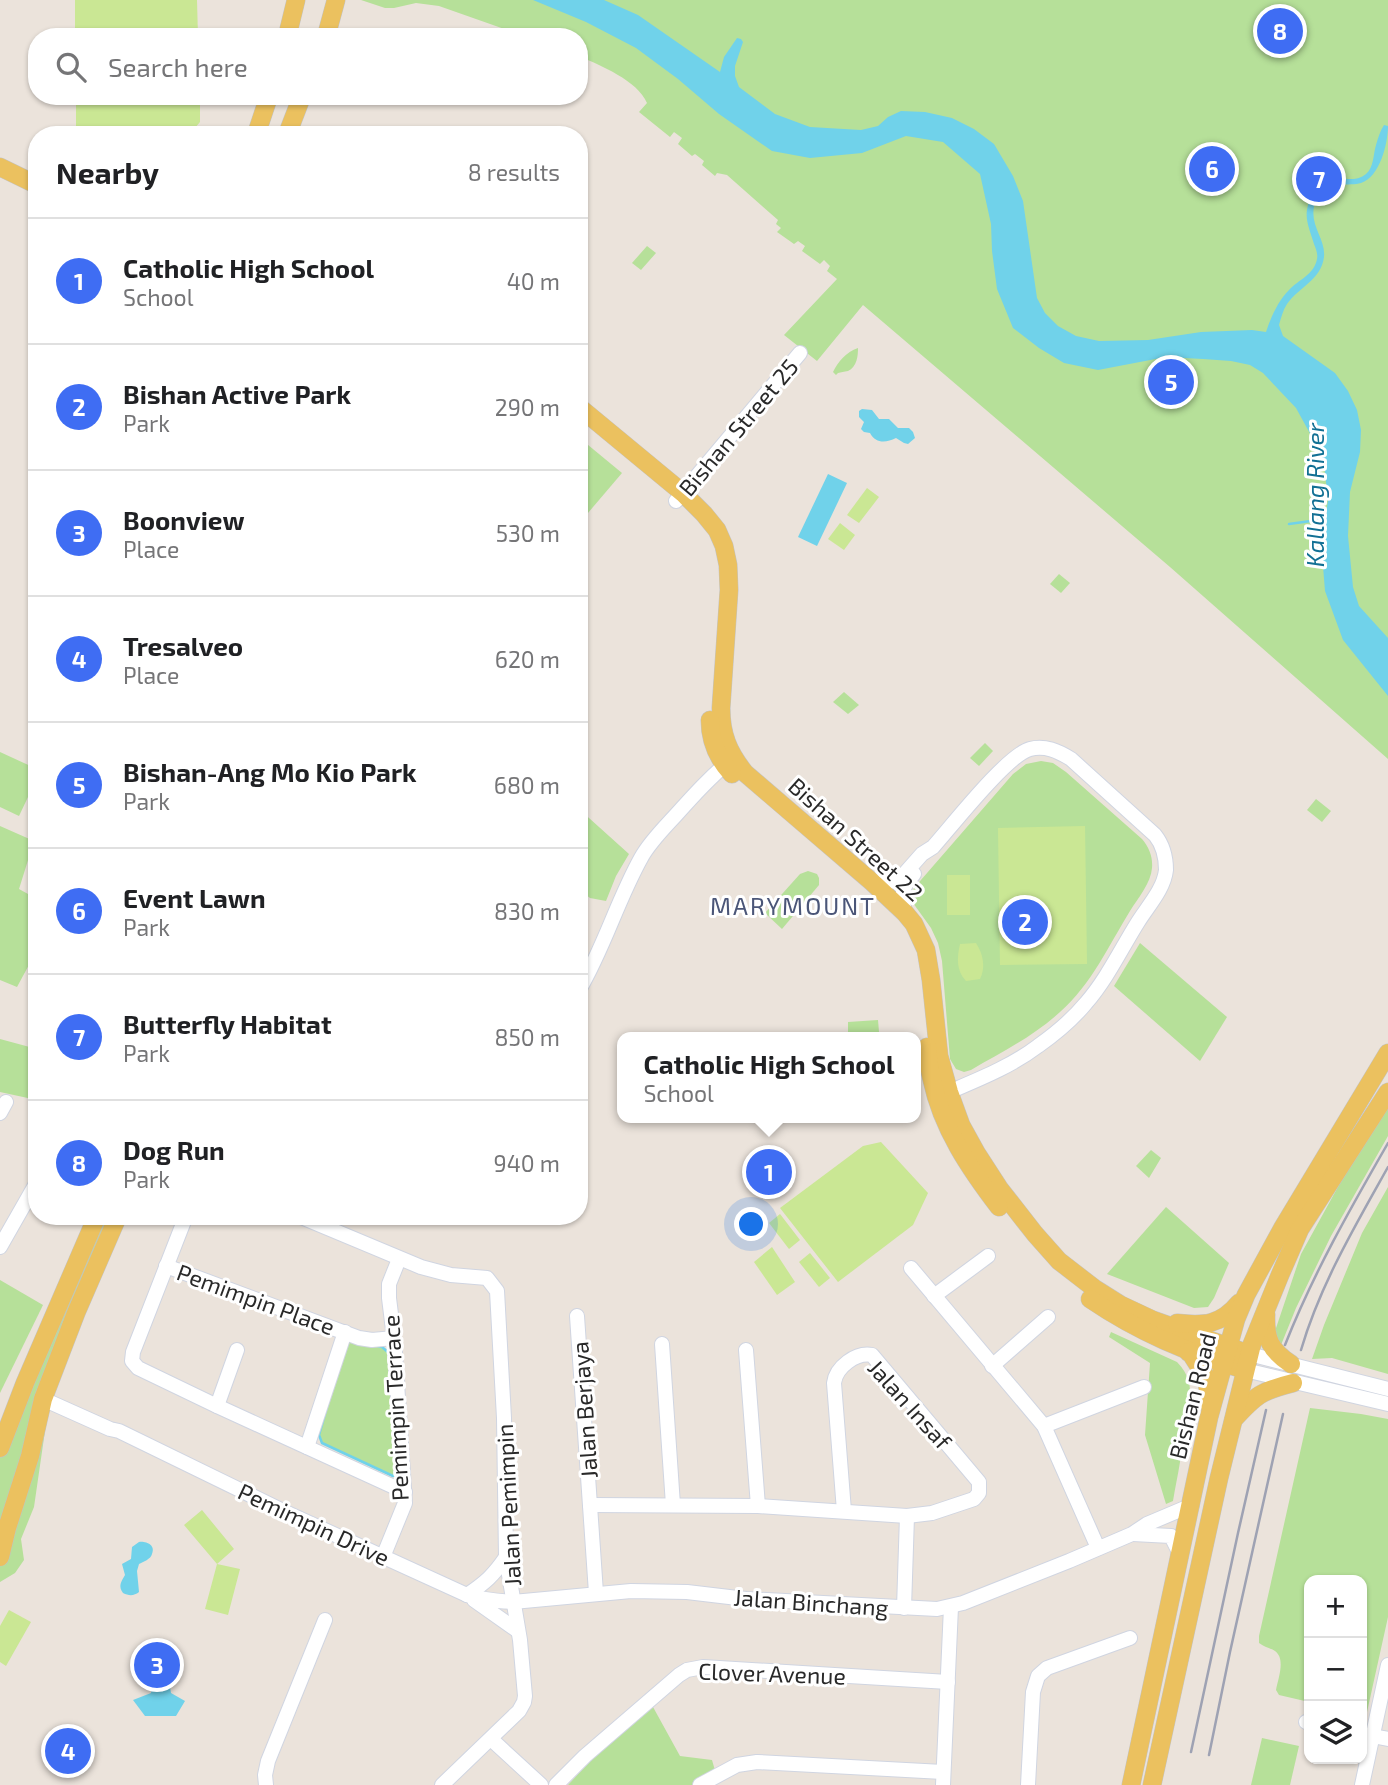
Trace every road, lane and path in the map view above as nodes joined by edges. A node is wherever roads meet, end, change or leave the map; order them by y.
1 (296, 0) edge
2 (336, 0) edge
3 (289, 28) edge
4 (328, 28) edge
5 (266, 105) edge
6 (299, 105) edge
7 (259, 126) edge
8 (290, 126) edge
9 (0, 157) edge
10 (0, 167) edge
11 (28, 169) edge
12 (28, 180) edge
13 (800, 353) dead end
14 (588, 415) edge
15 (588, 428) edge
16 (679, 497) junction
17 (728, 762) junction
18 (933, 847) junction
19 (872, 882) junction
20 (905, 912) junction
21 (588, 974) edge
22 (1388, 1053) edge
23 (1388, 1092) edge
24 (943, 1095) junction
25 (28, 1198) edge
26 (93, 1225) edge
27 (114, 1225) edge
28 (182, 1225) edge
29 (320, 1225) edge
30 (0, 1247) edge
31 (988, 1256) dead end
32 (399, 1259) junction
33 (166, 1266) junction
34 (911, 1268) dead end
35 (1246, 1295) junction
36 (934, 1296) junction
37 (1267, 1307) junction
38 (577, 1316) dead end
39 (1048, 1317) dead end
40 (1153, 1320) junction
41 (345, 1332) junction
42 (394, 1338) junction
43 (662, 1344) dead end
44 (237, 1350) dead end
45 (747, 1350) dead end
46 (1185, 1350) junction
47 (1227, 1356) junction
48 (1247, 1362) junction
49 (1292, 1364) junction
50 (992, 1366) junction
51 (1293, 1383) junction
52 (1144, 1387) dead end
53 (1388, 1389) edge
54 (44, 1396) junction
55 (1388, 1404) edge
56 (217, 1406) junction
57 (1209, 1417) junction
58 (1234, 1419) junction
59 (1044, 1426) junction
60 (307, 1447) junction
61 (0, 1448) edge
62 (405, 1492) junction
63 (979, 1493) joint
64 (590, 1504) junction
65 (673, 1505) junction
66 (1192, 1505) junction
67 (758, 1506) junction
68 (844, 1511) junction
69 (907, 1516) junction
70 (1132, 1534) junction
71 (1098, 1548) junction
72 (1181, 1556) junction
73 (0, 1557) edge
74 (383, 1557) junction
75 (506, 1557) junction
76 (596, 1593) junction
77 (467, 1595) junction
78 (513, 1602) junction
79 (951, 1607) junction
80 (904, 1608) junction
81 (325, 1620) dead end
82 (518, 1631) junction
83 (1130, 1638) dead end
84 (1388, 1665) edge
85 (948, 1682) junction
86 (1367, 1735) edge
87 (491, 1739) junction
88 (1388, 1739) edge
89 (1364, 1764) edge
90 (943, 1779) edge
91 (266, 1785) edge
92 (442, 1785) edge
93 (541, 1785) edge
94 (556, 1785) edge
95 (700, 1785) edge
96 (1028, 1785) edge
97 (1131, 1785) edge
98 (1152, 1785) edge
99 (1362, 1785) edge

1 - 3 main road
2 - 4 main road
5 - 7 main road
6 - 8 main road
9 - 11 main road
10 - 12 main road
13 - 16 street, Bishan Street 25
14 - 16 main road, Bishan Street 22
15 - 16 main road, Bishan Street 22
16 - 17 main road, Bishan Street 22
17 - 19 main road, Bishan Street 22
17 - 21 street
17 - 24 main road, Bishan Street 22
18 - 19 street
18 - 20 street
18 - 24 street
19 - 20 main road, Bishan Street 22
20 - 24 main road, Bishan Street 22
22 - 35 main road, Bishan Road
23 - 37 main road, Bishan Road
24 - 40 main road, Bishan Street 22
24 - 46 main road, Bishan Street 22
25 - 30 street
26 - 61 main road
27 - 54 main road
28 - 33 street, Pemimpin Place
29 - 32 street
31 - 36 street
32 - 42 street, Pemimpin Terrace
32 - 75 street, Jalan Pemimpin
33 - 41 street, Pemimpin Place
33 - 56 street, Pemimpin Place
34 - 36 street
35 - 40 main road
35 - 47 main road, Bishan Road
36 - 50 street
37 - 48 main road, Bishan Road
37 - 49 main road
38 - 64 street, Jalan Berjaya
39 - 50 street
40 - 47 main road, Bishan Street 22
41 - 42 street, Pemimpin Place
41 - 60 street, Pemimpin Place
42 - 62 street, Pemimpin Terrace
43 - 65 street
44 - 56 street
45 - 67 street
46 - 47 main road, Bishan Street 22
46 - 57 main road
47 - 48 main road, Bishan Street 22
47 - 57 main road, Bishan Road
48 - 49 street
48 - 51 street
48 - 58 main road, Bishan Road
49 - 53 street
50 - 59 street
51 - 55 street
51 - 58 main road
52 - 59 street
54 - 73 main road
54 - 74 street, Pemimpin Drive
56 - 60 street, Pemimpin Place
57 - 66 main road, Bishan Road
58 - 98 main road, Bishan Road
59 - 71 street
60 - 62 street, Pemimpin Place
62 - 74 street, Pemimpin Terrace
63 - 68 street, Jalan Insaf
63 - 69 street, Jalan Berjaya
64 - 65 street, Jalan Berjaya
64 - 76 street, Jalan Berjaya
65 - 67 street, Jalan Berjaya
66 - 70 street, Jalan Binchang
66 - 72 main road, Bishan Road
67 - 68 street, Jalan Berjaya
68 - 69 street, Jalan Berjaya
69 - 80 street
70 - 71 street, Jalan Binchang
70 - 72 street, Jalan Binchang
71 - 79 street, Jalan Binchang
72 - 97 main road, Bishan Road
74 - 77 street, Pemimpin Drive
75 - 77 street
75 - 78 street, Jalan Pemimpin
76 - 78 street, Jalan Binchang
76 - 80 street, Jalan Binchang
77 - 78 street, Pemimpin Drive
77 - 82 street
78 - 82 street, Jalan Pemimpin
79 - 80 street, Jalan Binchang
79 - 85 street
81 - 91 street
82 - 87 street, Jalan Pemimpin
83 - 96 street
84 - 86 street
85 - 90 street
85 - 94 street, Clover Avenue
86 - 88 street
87 - 92 street, Jalan Pemimpin
87 - 93 street
89 - 99 street
90 - 95 street

